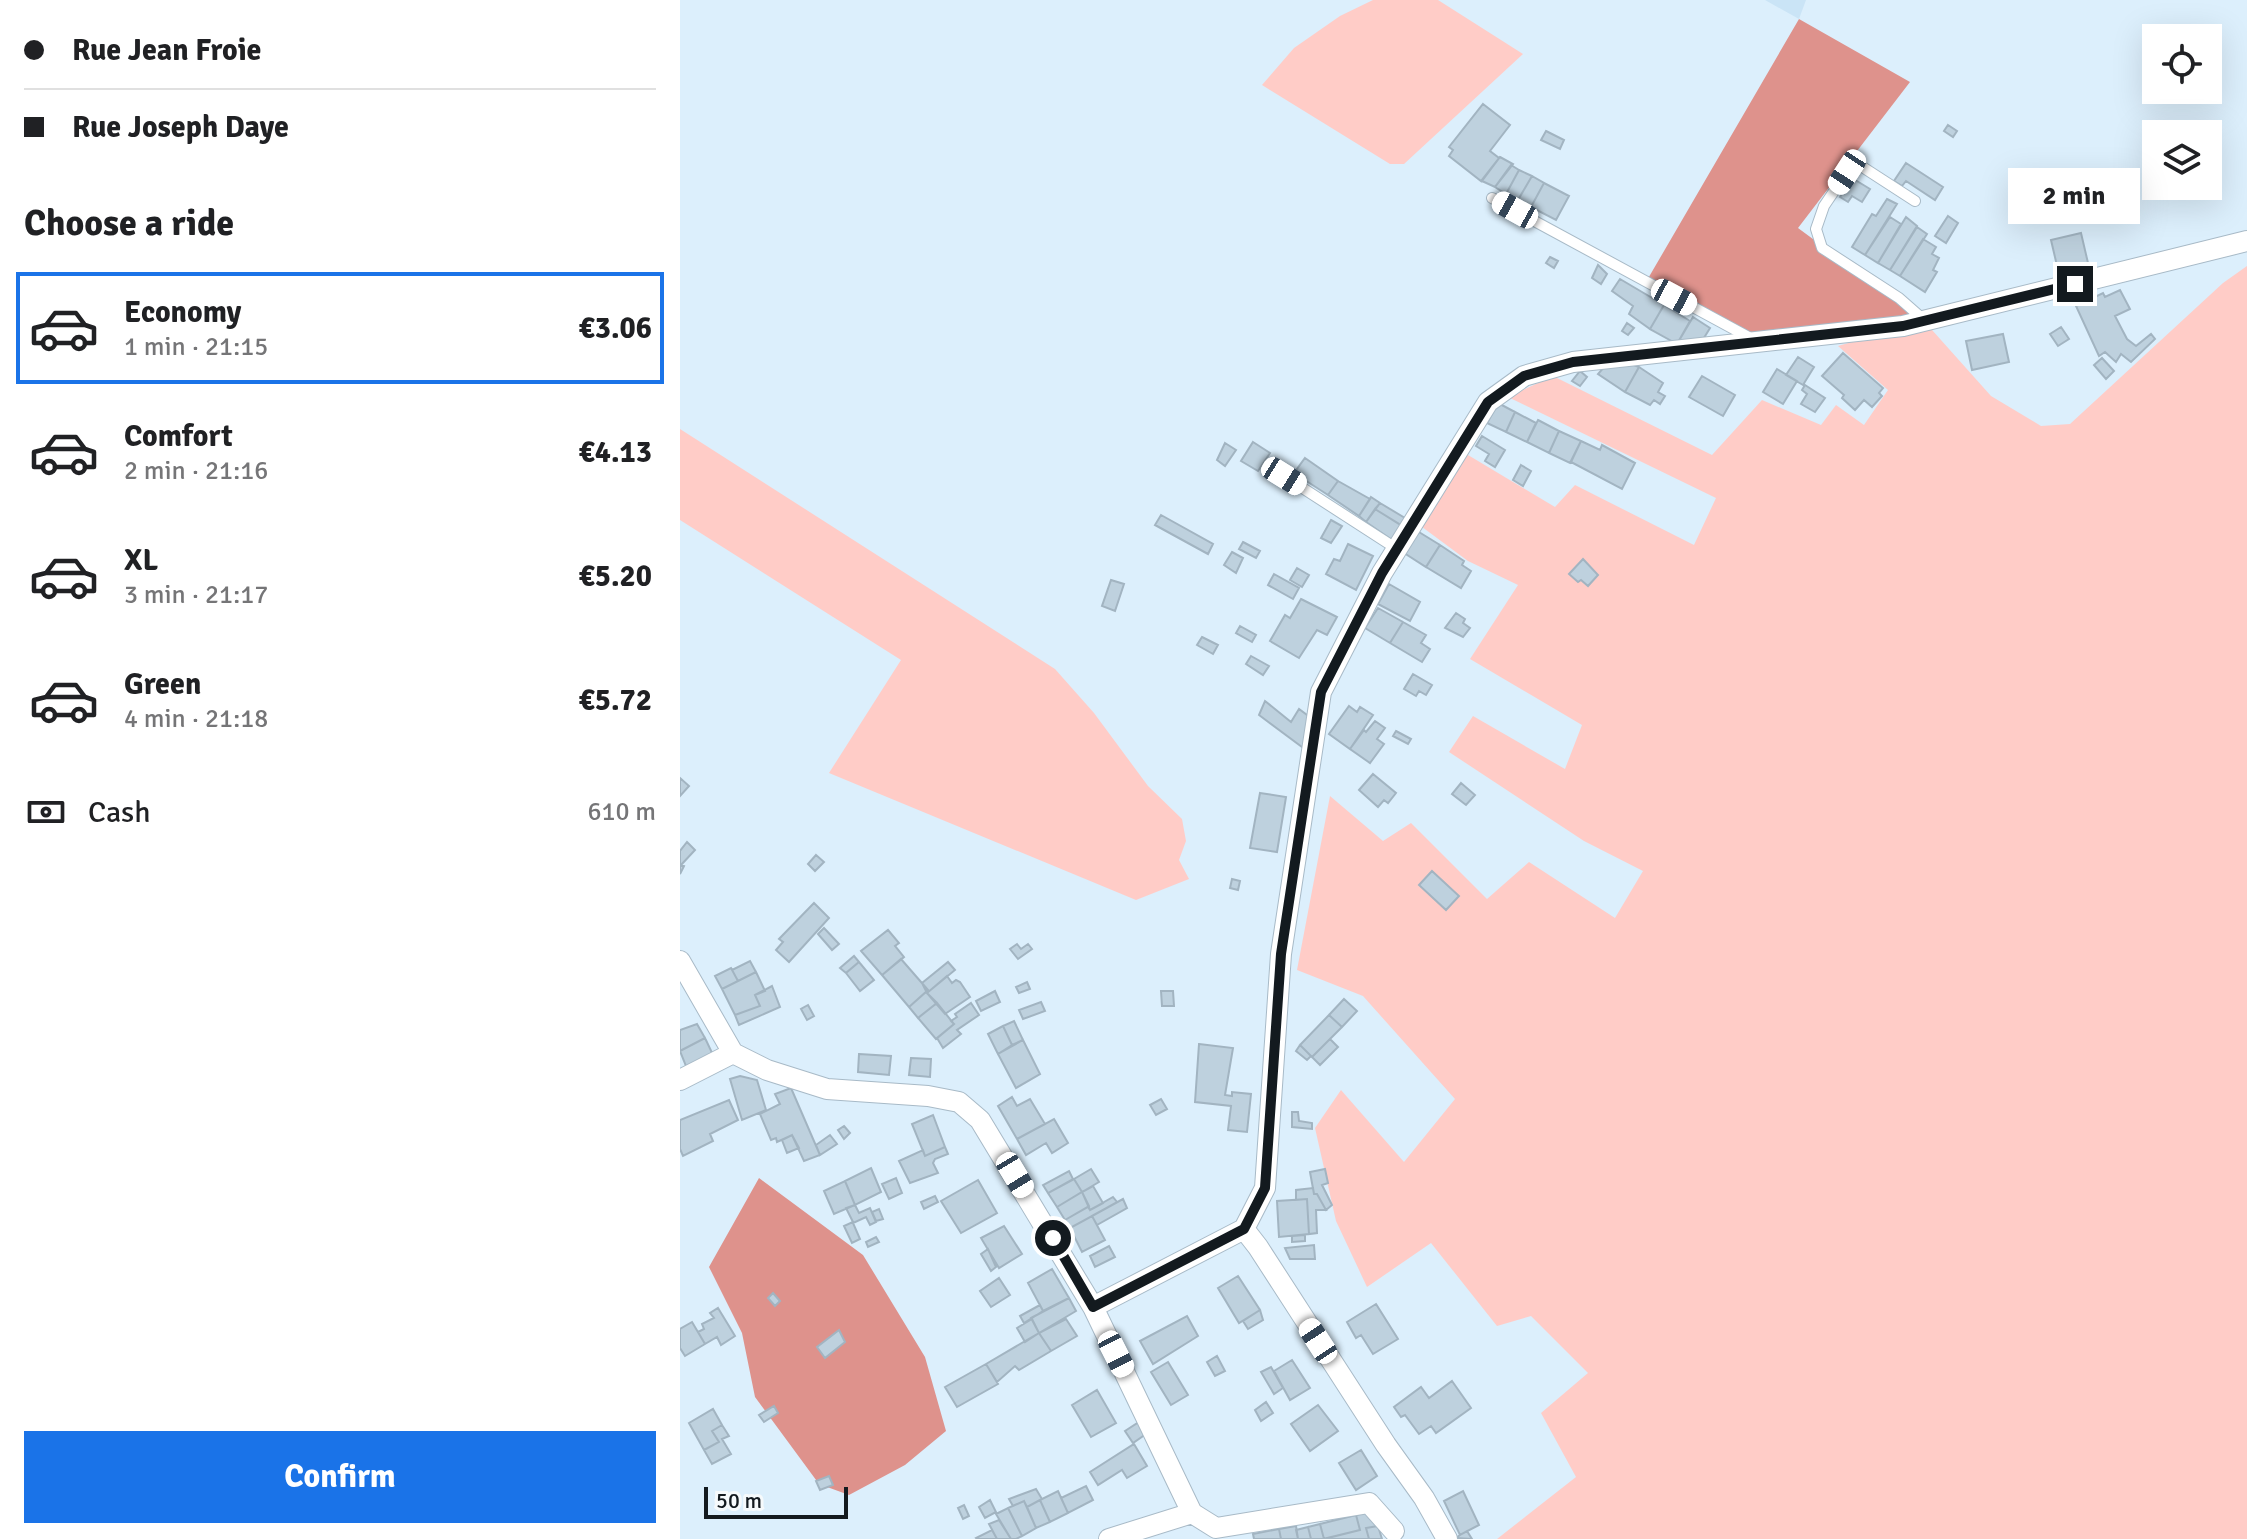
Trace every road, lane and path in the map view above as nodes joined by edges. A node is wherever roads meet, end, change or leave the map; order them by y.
1 (1492, 198) dead end
2 (1915, 201) dead end
3 (2247, 241) edge
4 (1924, 321) junction
5 (1758, 342) junction
6 (1284, 476) dead end
7 (1397, 549) junction
8 (680, 961) edge
9 (733, 1053) junction
10 (680, 1080) edge
11 (1244, 1229) junction
12 (1093, 1307) junction
13 (1192, 1513) junction
14 (1394, 1531) dead end
15 (1109, 1539) edge
16 (1447, 1539) edge

1 - 5 lane
2 - 4 lane
3 - 4 street
4 - 5 street
5 - 7 street
6 - 7 lane
7 - 11 street
8 - 9 street
9 - 10 street
9 - 12 street
11 - 12 street
11 - 16 street
12 - 13 street
13 - 14 street
13 - 15 street

